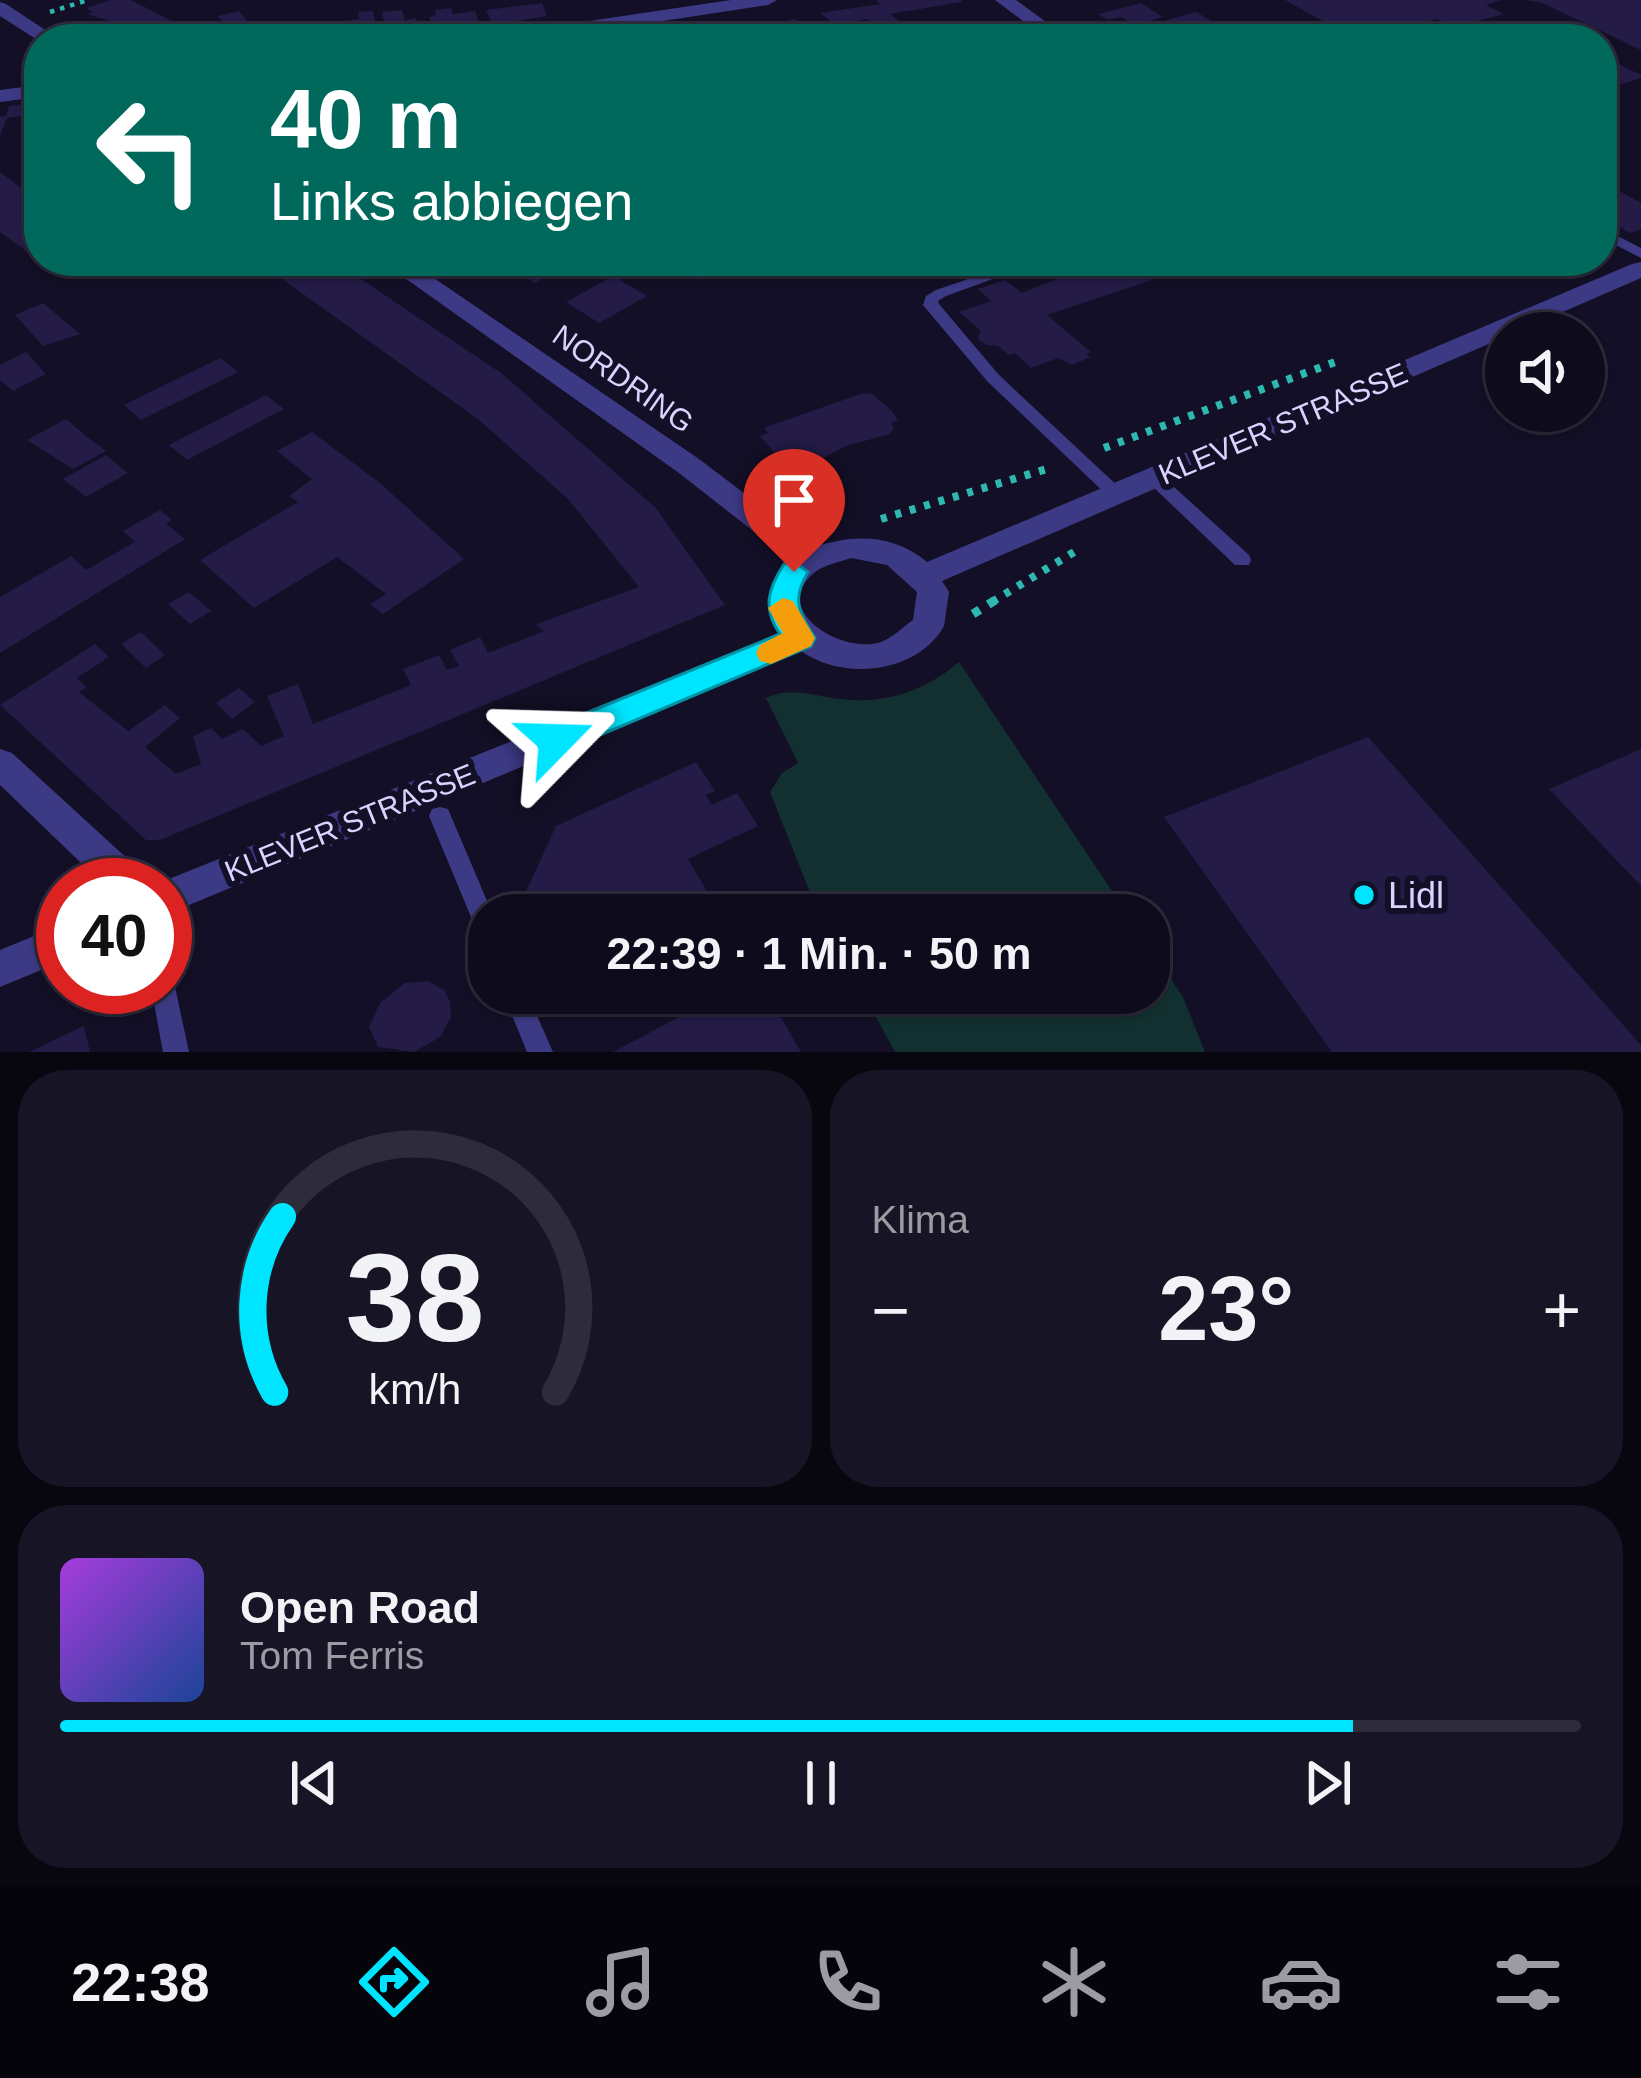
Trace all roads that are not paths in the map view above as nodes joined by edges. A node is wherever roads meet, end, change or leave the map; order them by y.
1 (624, 0) edge
2 (768, 0) edge
3 (1004, 0) edge
4 (645, 20) junction
5 (616, 24) edge
6 (1038, 24) edge
7 (1641, 268) edge
8 (414, 276) edge
9 (991, 276) edge
10 (1156, 479) junction
11 (1116, 494) junction
12 (809, 559) junction
13 (1242, 560) dead end
14 (938, 569) junction
15 (800, 638) junction
16 (0, 764) edge
17 (440, 816) dead end
18 (101, 858) edge
19 (192, 887) edge
20 (473, 894) edge
21 (36, 954) edge
22 (0, 969) edge
23 (168, 1014) edge
24 (523, 1014) edge
25 (176, 1052) edge
26 (540, 1052) edge

1 - 4 street
2 - 4 street
3 - 6 street
4 - 5 street
7 - 10 street, KLEVER STRASSE
8 - 12 street, NORDRING
9 - 11 lane
10 - 11 street, KLEVER STRASSE
10 - 13 lane
11 - 14 street, KLEVER STRASSE
12 - 14 street
12 - 15 street
14 - 15 street
15 - 19 street, KLEVER STRASSE
16 - 18 street
17 - 20 lane
21 - 22 street
23 - 25 lane
24 - 26 lane

